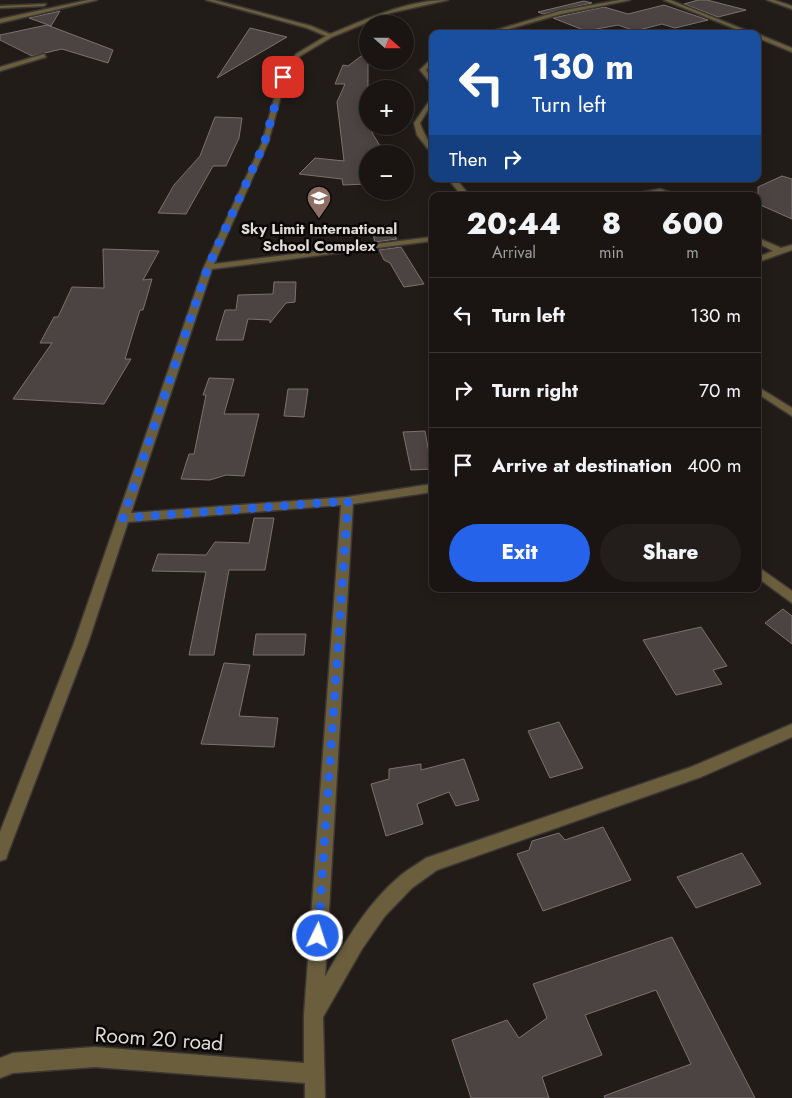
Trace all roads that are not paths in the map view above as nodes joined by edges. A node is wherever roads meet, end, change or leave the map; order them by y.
1 (95, 0) edge
2 (208, 0) edge
3 (446, 0) edge
4 (628, 0) edge
5 (666, 0) edge
6 (769, 0) edge
7 (74, 4) junction
8 (0, 7) edge
9 (792, 8) edge
10 (0, 21) edge
11 (499, 30) edge
12 (743, 30) edge
13 (330, 36) junction
14 (761, 37) edge
15 (792, 50) edge
16 (44, 56) dead end
17 (429, 64) edge
18 (0, 69) edge
19 (429, 78) edge
20 (429, 104) edge
21 (429, 148) edge
22 (454, 182) edge
23 (463, 192) edge
24 (429, 239) edge
25 (761, 242) edge
26 (792, 247) edge
27 (779, 252) junction
28 (761, 259) edge
29 (208, 267) junction
30 (761, 392) edge
31 (792, 413) edge
32 (429, 488) edge
33 (348, 501) junction
34 (123, 518) junction
35 (761, 574) edge
36 (792, 598) edge
37 (792, 730) edge
38 (0, 853) edge
39 (313, 1015) junction
40 (0, 1068) edge
41 (315, 1074) junction
42 (316, 1098) edge

1 - 7 street
2 - 13 street
3 - 13 street
4 - 11 street
5 - 12 street
6 - 9 street
7 - 8 street
7 - 10 street
13 - 29 street
14 - 15 street
16 - 18 street
17 - 19 street
20 - 21 street
22 - 23 street
24 - 29 street
25 - 27 street
26 - 27 street
27 - 28 street
29 - 34 street
30 - 31 street
32 - 33 street
33 - 34 street
33 - 39 street
34 - 38 street
35 - 36 street
37 - 39 street
39 - 41 street
40 - 41 street, Room 20 road
41 - 42 street

